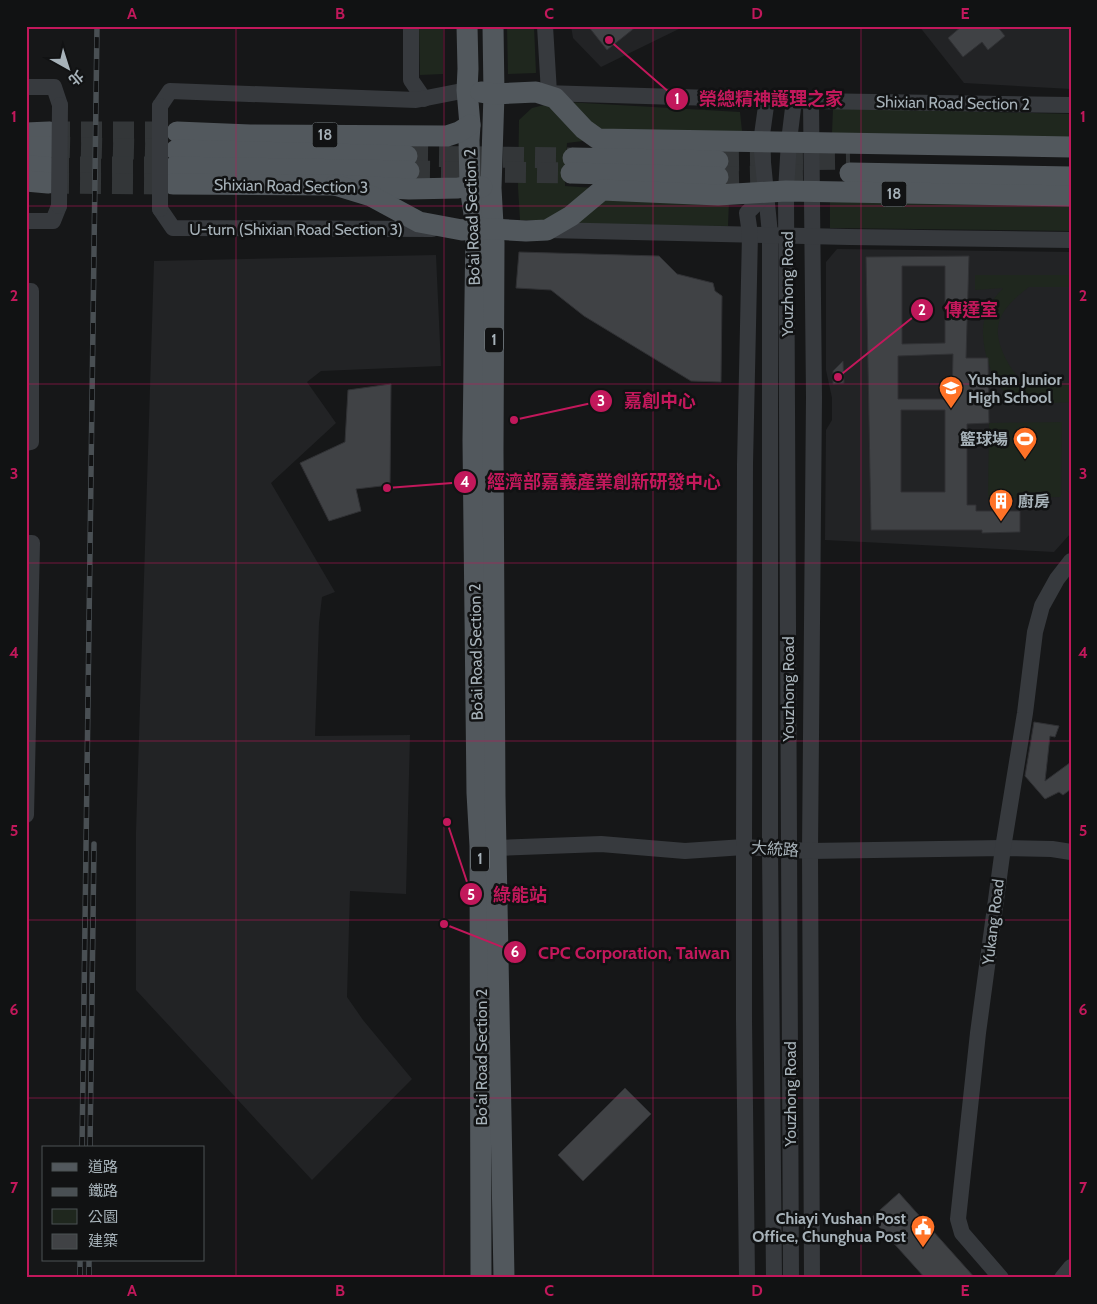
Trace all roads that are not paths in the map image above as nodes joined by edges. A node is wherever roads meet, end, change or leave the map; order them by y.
1 (411, 26) edge
2 (467, 26) edge
3 (493, 26) edge
4 (545, 26) edge
5 (26, 87) edge
6 (467, 90) junction
7 (542, 92) junction
8 (494, 94) junction
9 (424, 99) junction
10 (767, 99) junction
11 (794, 100) junction
12 (811, 101) junction
13 (1071, 105) edge
14 (470, 125) junction
15 (26, 133) edge
16 (789, 141) junction
17 (761, 142) junction
18 (812, 142) junction
19 (26, 147) edge
20 (1071, 147) edge
21 (49, 157) junction
22 (175, 158) junction
23 (1071, 163) edge
24 (26, 166) edge
25 (572, 166) tunnel mouth
26 (718, 169) tunnel mouth
27 (408, 172) junction
28 (1071, 177) edge
29 (26, 181) edge
30 (335, 185) junction
31 (470, 186) junction
32 (491, 188) junction
33 (776, 192) junction
34 (812, 192) junction
35 (1071, 196) edge
36 (26, 221) edge
37 (476, 229) junction
38 (547, 230) junction
39 (750, 234) junction
40 (770, 234) junction
41 (787, 235) junction
42 (812, 236) junction
43 (1071, 240) edge
44 (29, 291) edge
45 (28, 443) edge
46 (29, 543) edge
47 (1070, 564) edge
48 (26, 791) edge
49 (26, 815) edge
50 (744, 846) junction
51 (488, 847) junction
52 (1003, 848) junction
53 (770, 849) junction
54 (788, 850) junction
55 (810, 851) junction
56 (1071, 852) edge
57 (1071, 1267) edge
58 (481, 1278) edge
59 (504, 1278) edge
60 (747, 1278) edge
61 (774, 1278) edge
62 (791, 1278) edge
63 (812, 1278) edge
64 (1001, 1278) edge
65 (1062, 1278) edge

1 - 9 street
2 - 6 main road, Bo'ai Road Section 2 / 1
3 - 8 main road, Bo'ai Road Section 2 / 1
4 - 7 street
5 - 36 street, bridge
6 - 8 main road
6 - 9 street
6 - 14 main road, Bo'ai Road Section 2 / 1
7 - 8 main road
7 - 10 street, Shixian Road Section 2
7 - 17 main road
8 - 32 main road, Bo'ai Road Section 2 / 1
9 - 37 street, U-turn (Shixian Road Section 3), bridge
10 - 11 street, Shixian Road Section 2
10 - 17 street, Youzhong Road
11 - 12 street, Shixian Road Section 2
11 - 16 street, Youzhong Road
12 - 13 street, Shixian Road Section 2
12 - 18 street, Youzhong Road
14 - 22 main road, 18
14 - 31 main road, Bo'ai Road Section 2 / 1
15 - 21 main road
16 - 17 main road
16 - 18 main road
16 - 33 street, Youzhong Road
17 - 33 street, Youzhong Road
18 - 20 main road
18 - 34 street, Youzhong Road
19 - 21 main road
21 - 24 main road
21 - 29 main road
22 - 27 main road, Shixian Road Section 3 / 18
22 - 30 main road, Shixian Road Section 3 / 18
23 - 28 main road, 18
25 - 26 main road
27 - 30 main road, Shixian Road Section 3 / 18
27 - 31 main road, 18
30 - 37 main road
31 - 32 main road
31 - 37 main road, Bo'ai Road Section 2 / 1
32 - 37 main road, Bo'ai Road Section 2 / 1
33 - 34 main road, 18
33 - 38 main road, 18
33 - 39 street
33 - 40 street, Youzhong Road
33 - 41 street, Youzhong Road
34 - 35 main road, 18
34 - 42 street, Youzhong Road
37 - 38 main road
37 - 51 main road, Bo'ai Road Section 2 / 1
38 - 39 street
39 - 40 street
39 - 50 street
40 - 41 street
40 - 53 street, Youzhong Road
41 - 42 street
41 - 54 street, Youzhong Road
42 - 43 street
42 - 55 street, Youzhong Road
44 - 45 street
46 - 48 street
47 - 52 street, Yukang Road
48 - 49 street
50 - 51 street, 大統路
50 - 53 street, 大統路
50 - 60 street
51 - 58 main road, Bo'ai Road Section 2 / 1
51 - 59 main road, Bo'ai Road Section 2 / 1
52 - 55 street, 大統路
52 - 56 street, 大統路
52 - 64 street, Yukang Road
53 - 54 street, 大統路
53 - 61 street, Youzhong Road
54 - 55 street, 大統路
54 - 62 street, Youzhong Road
55 - 63 street, Youzhong Road
57 - 65 street

